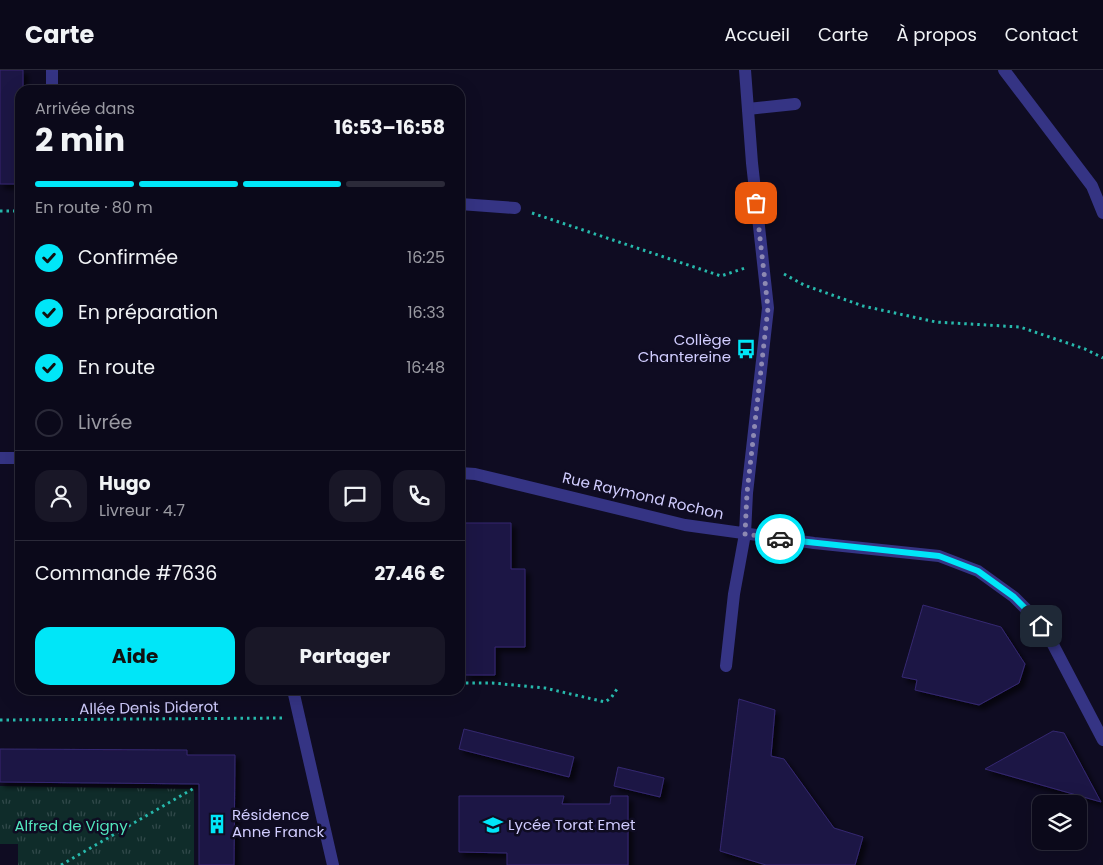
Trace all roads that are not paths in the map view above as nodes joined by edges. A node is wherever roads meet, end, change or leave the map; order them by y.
1 (52, 70) edge
2 (745, 70) edge
3 (1004, 70) edge
4 (52, 85) edge
5 (795, 104) dead end
6 (748, 109) junction
7 (465, 204) edge
8 (515, 208) road end
9 (1103, 213) edge
10 (0, 458) edge
11 (15, 458) edge
12 (465, 474) edge
13 (745, 534) junction
14 (726, 666) dead end
15 (294, 695) edge
16 (1103, 740) edge
17 (333, 865) edge

1 - 4 street
2 - 6 street, Rue Raymond Rochon
3 - 9 street
5 - 6 street
6 - 13 street, Rue Raymond Rochon
7 - 8 street
10 - 11 street
12 - 13 street, Rue Raymond Rochon
13 - 14 street
13 - 16 street
15 - 17 street

